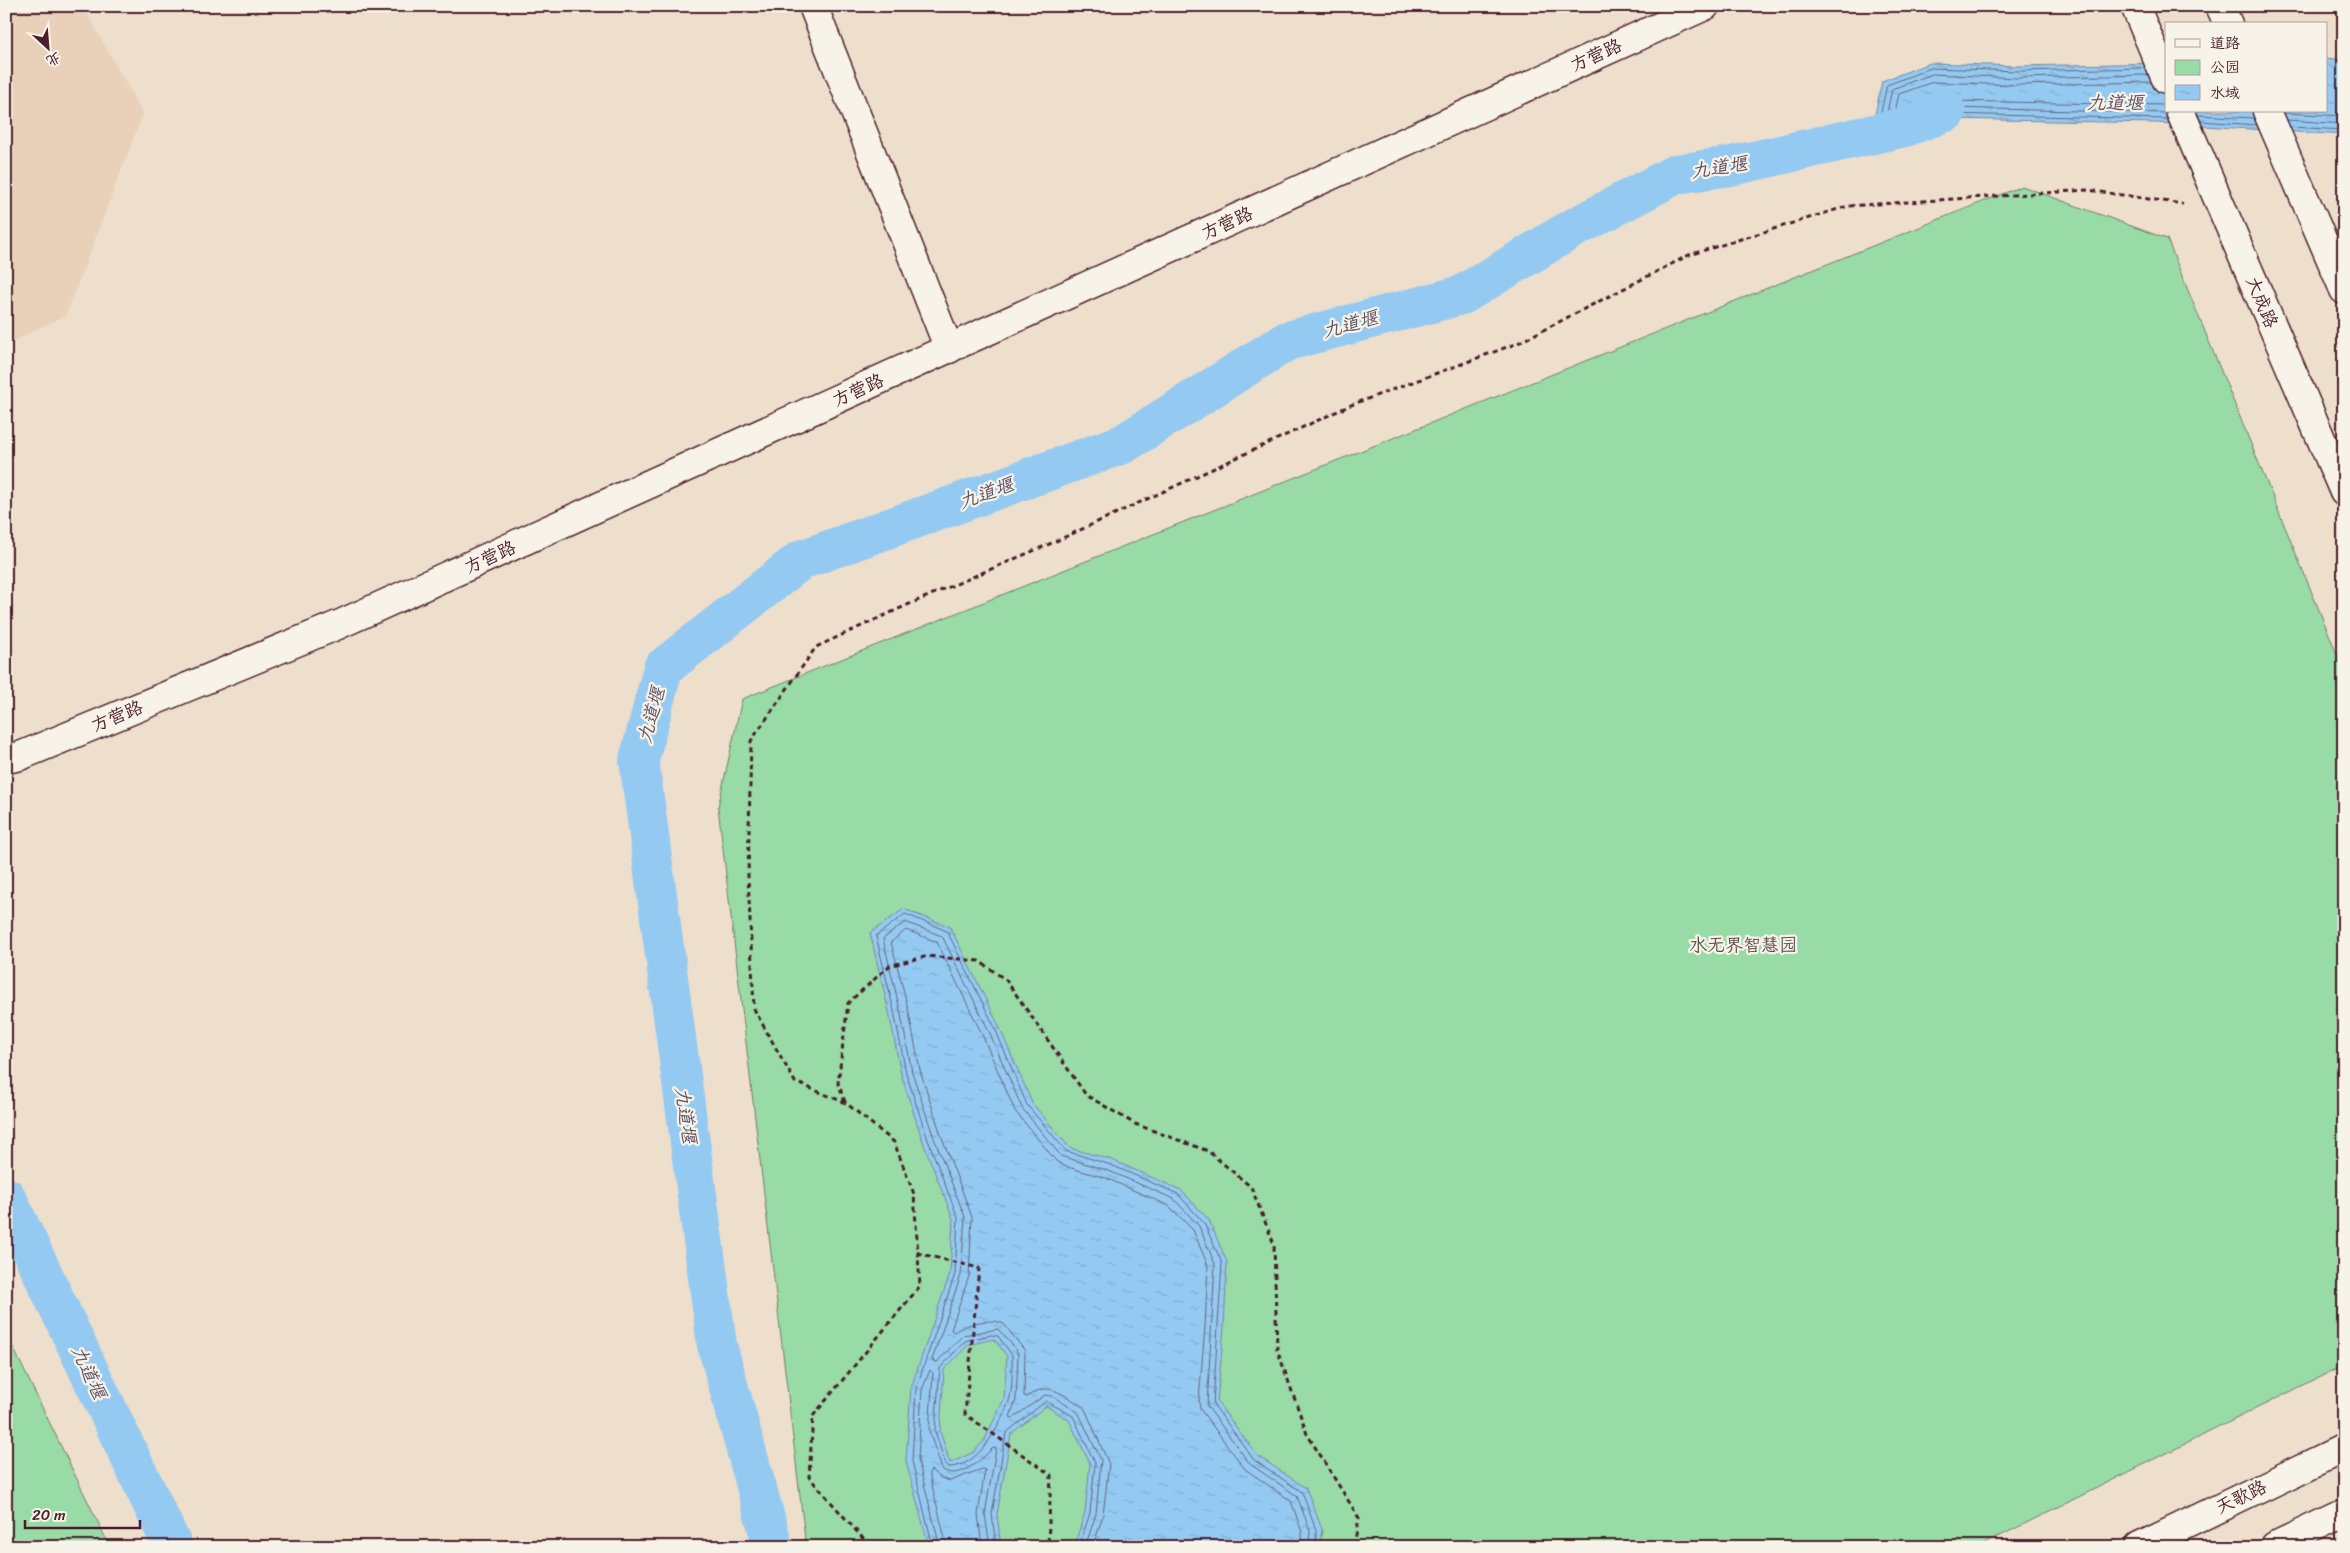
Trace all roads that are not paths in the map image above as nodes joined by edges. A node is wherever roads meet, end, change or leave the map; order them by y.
1 (813, 6) edge
2 (1705, 6) edge
3 (2220, 6) edge
4 (2136, 8) edge
5 (2227, 22) edge
6 (2165, 76) edge
7 (2180, 112) edge
8 (2267, 112) edge
9 (2344, 290) edge
10 (949, 348) junction
11 (2344, 492) edge
12 (6, 759) edge
13 (2344, 1448) edge
14 (2344, 1514) edge
15 (2139, 1547) edge
16 (2275, 1547) edge

1 - 10 street
2 - 10 street, 方营路
3 - 5 street
4 - 6 street
7 - 11 street, 大成路
8 - 9 street
10 - 12 street, 方营路
13 - 15 street, 天歌路
14 - 16 street

